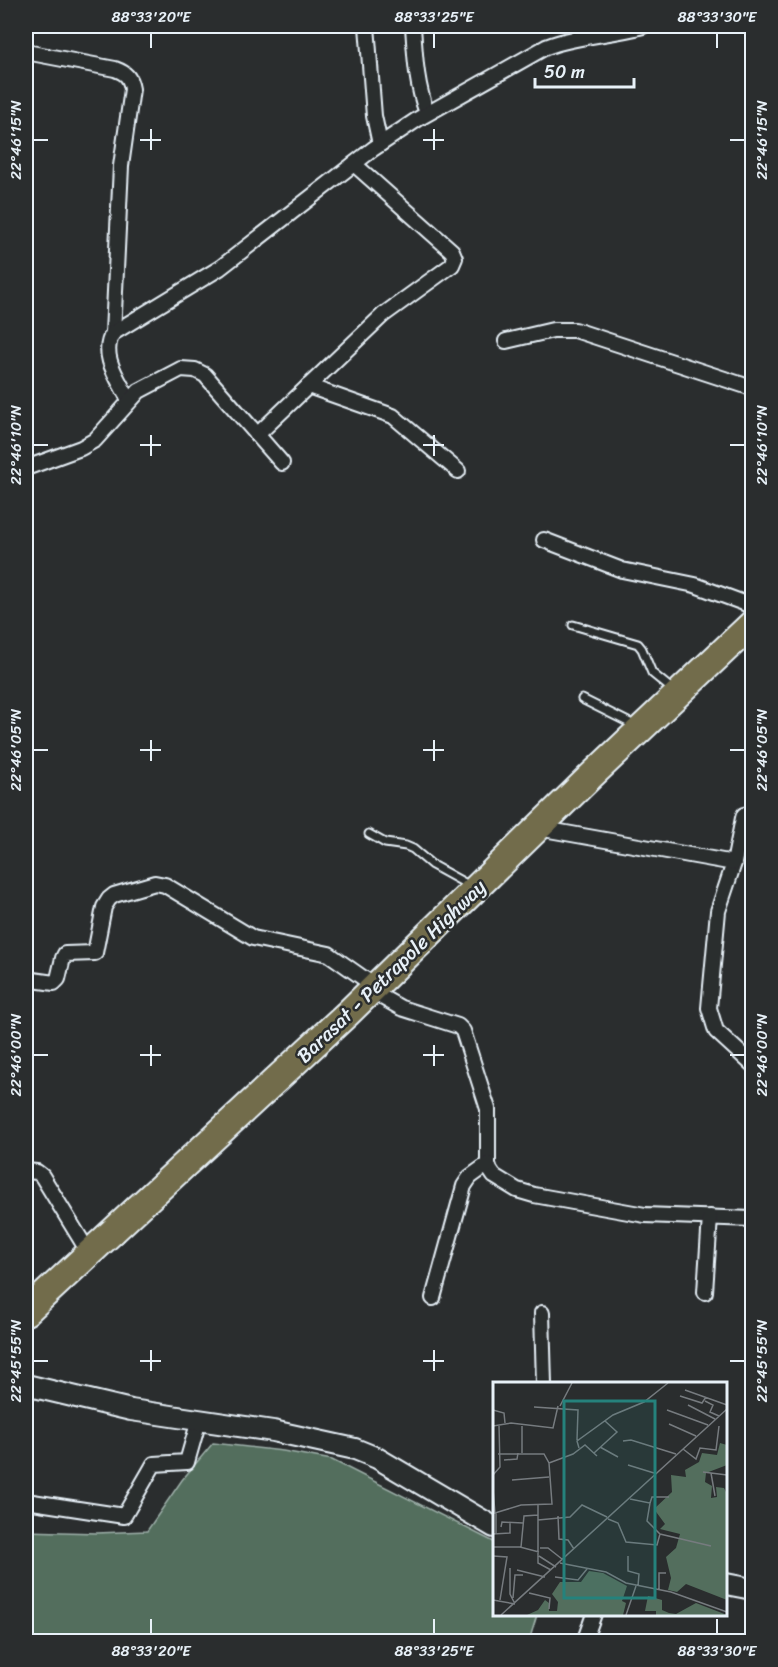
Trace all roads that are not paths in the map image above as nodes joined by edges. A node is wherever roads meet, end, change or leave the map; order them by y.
1 (367, 26) edge
2 (413, 26) edge
3 (643, 26) edge
4 (604, 30) edge
5 (26, 52) edge
6 (427, 113) junction
7 (380, 144) junction
8 (354, 164) junction
9 (113, 333) junction
10 (506, 340) dead end
11 (308, 386) junction
12 (753, 388) edge
13 (129, 400) junction
14 (257, 435) junction
15 (282, 463) dead end
16 (26, 468) edge
17 (458, 471) dead end
18 (544, 540) dead end
19 (753, 606) edge
20 (573, 625) dead end
21 (749, 633) edge
22 (679, 694) junction
23 (582, 699) dead end
24 (642, 729) junction
25 (753, 813) edge
26 (538, 828) junction
27 (369, 834) dead end
28 (734, 863) junction
29 (477, 889) junction
30 (26, 979) edge
31 (373, 989) junction
32 (753, 1064) edge
33 (488, 1164) junction
34 (26, 1171) edge
35 (710, 1217) junction
36 (753, 1220) edge
37 (89, 1253) junction
38 (705, 1292) dead end
39 (433, 1298) dead end
40 (26, 1312) edge
41 (542, 1313) dead end
42 (544, 1382) edge
43 (26, 1384) edge
44 (199, 1420) junction
45 (26, 1501) edge
46 (493, 1526) edge
47 (727, 1584) edge
48 (753, 1589) edge
49 (593, 1616) edge
50 (584, 1641) edge

1 - 7 street
2 - 6 street
3 - 4 street
4 - 6 street
5 - 9 street
6 - 7 street
7 - 8 street
8 - 9 street
8 - 11 street
9 - 13 street
10 - 12 street
11 - 14 street
11 - 17 street
13 - 14 street
13 - 16 street
14 - 15 street
18 - 19 street
20 - 22 lane
21 - 22 highway, Barasat - Petrapole Highway
22 - 24 highway, Barasat - Petrapole Highway
23 - 24 lane
24 - 26 highway, Barasat - Petrapole Highway
25 - 28 street
26 - 28 street
26 - 29 highway, Barasat - Petrapole Highway
27 - 29 lane
28 - 32 street
29 - 31 highway, Barasat - Petrapole Highway
30 - 31 street
31 - 33 street
31 - 37 highway, Barasat - Petrapole Highway
33 - 35 street
33 - 39 street
34 - 37 street
35 - 36 street
35 - 38 street
37 - 40 highway, Barasat - Petrapole Highway
41 - 42 street
43 - 44 street
44 - 45 street
44 - 46 street
47 - 48 street
49 - 50 street

